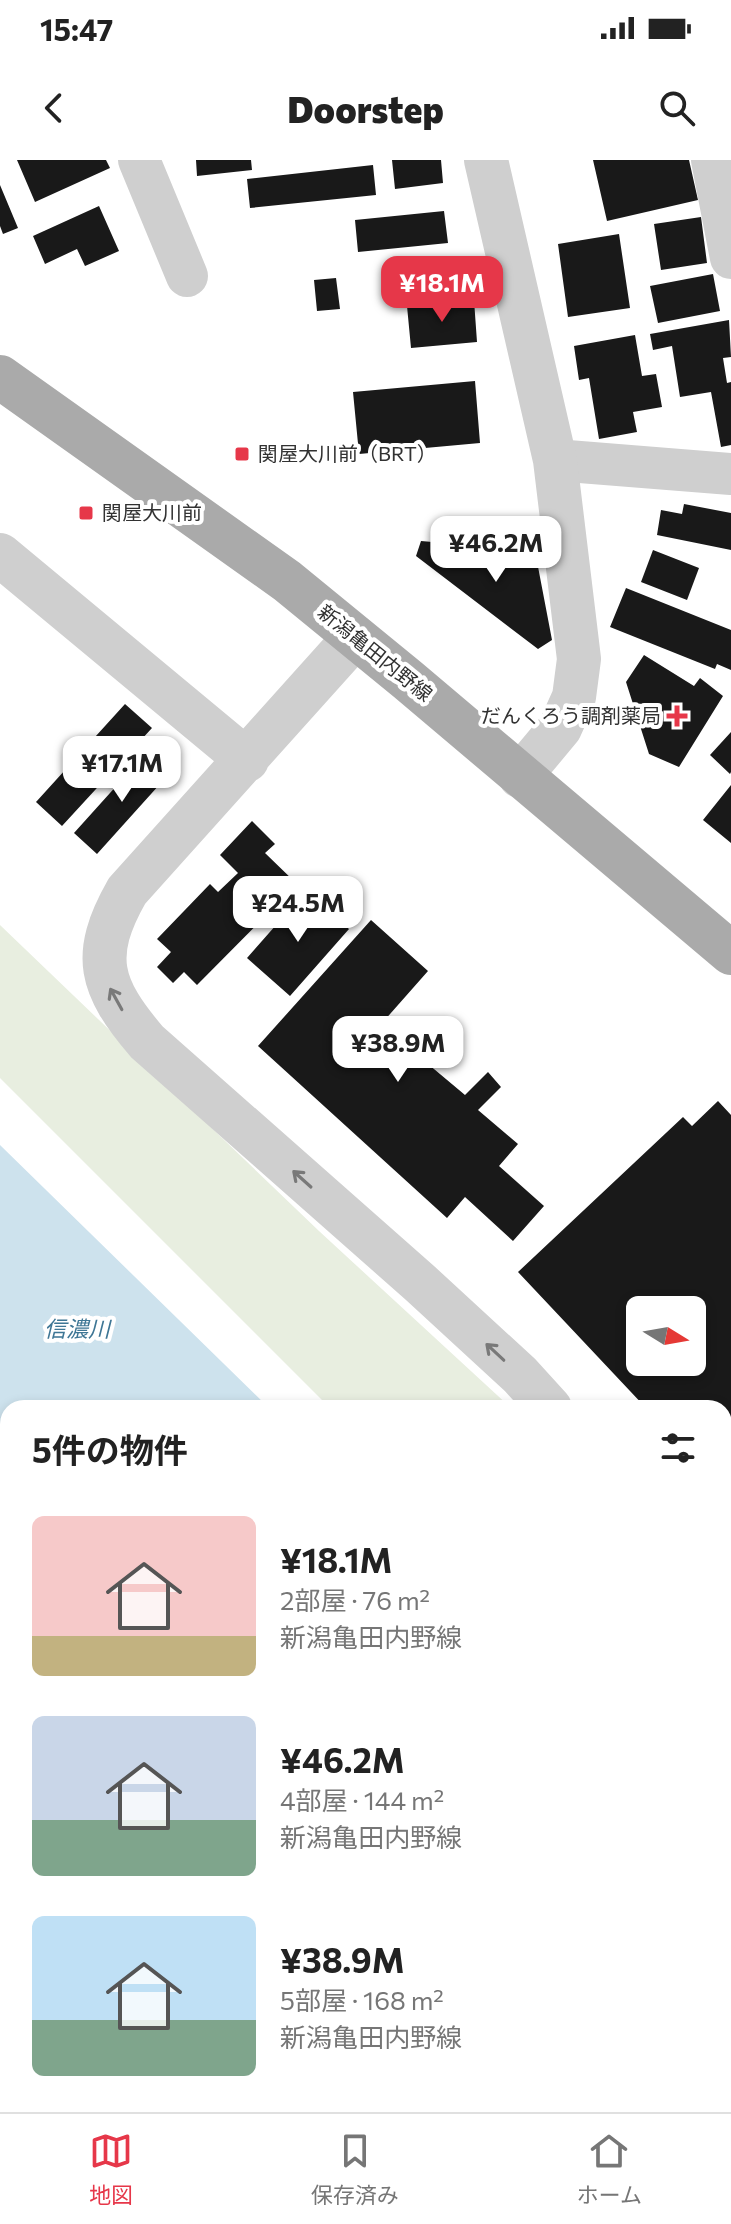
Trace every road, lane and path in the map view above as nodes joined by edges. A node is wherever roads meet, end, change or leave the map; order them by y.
1 (139, 160) edge
2 (486, 160) edge
3 (712, 160) edge
4 (731, 258) edge
5 (187, 276) dead end
6 (0, 377) edge
7 (555, 460) junction
8 (731, 474) edge
9 (0, 555) edge
10 (355, 637) junction
11 (247, 760) junction
12 (520, 776) junction
13 (731, 953) edge
14 (543, 1400) edge

1 - 5 street
2 - 7 street
3 - 4 street
6 - 10 main road, 新潟亀田内野線
7 - 8 street
7 - 12 street
9 - 11 street
10 - 11 street
10 - 12 main road, 新潟亀田内野線
14 -> 11 street
12 - 13 main road, 新潟亀田内野線

